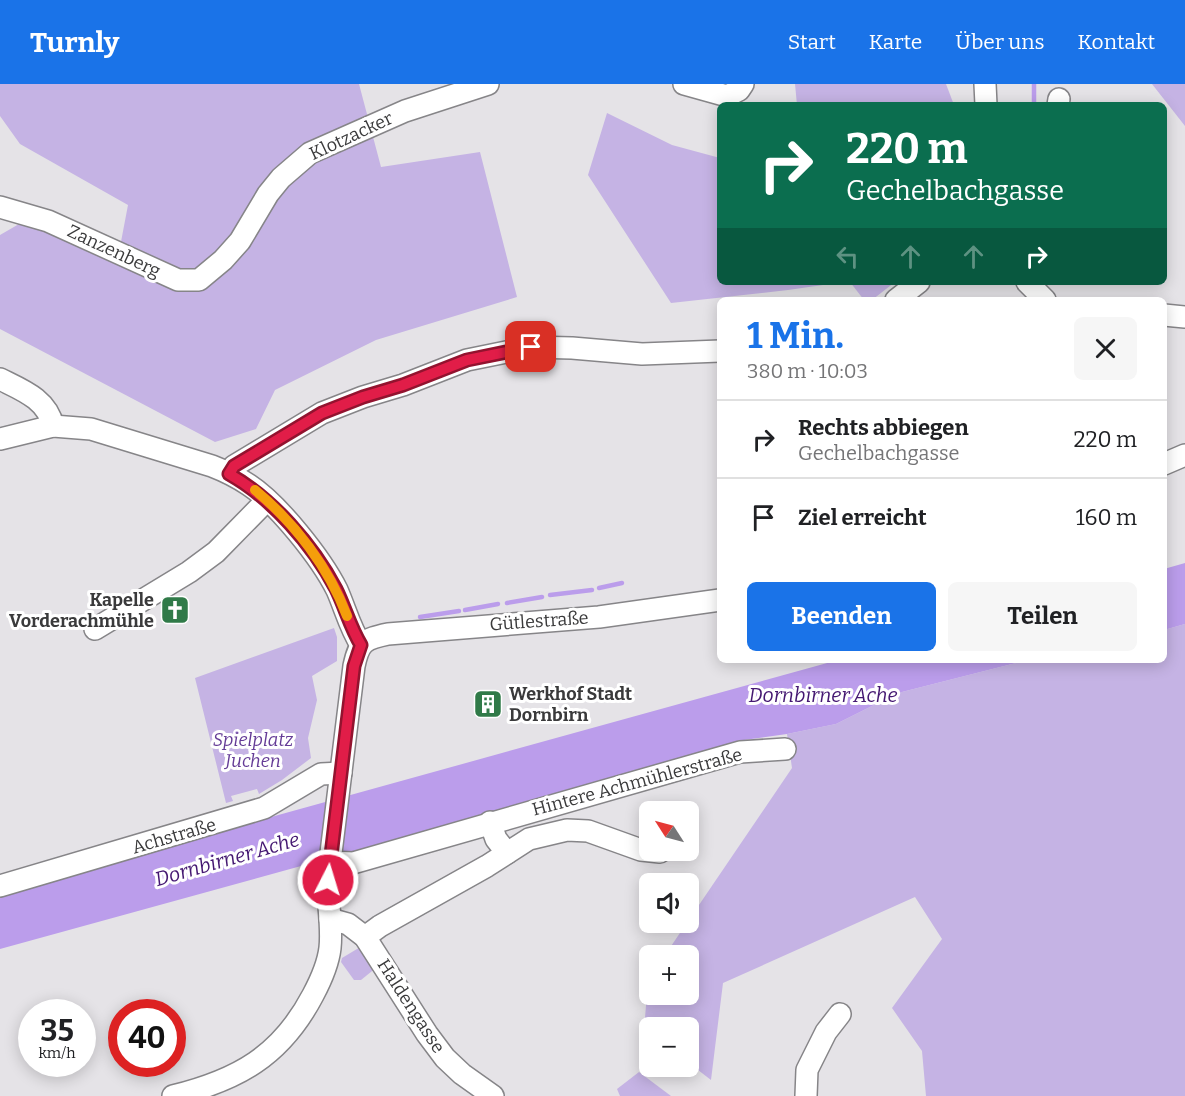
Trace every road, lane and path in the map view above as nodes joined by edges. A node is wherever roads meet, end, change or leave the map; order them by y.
1 (488, 84) edge
2 (684, 84) edge
3 (743, 84) edge
4 (986, 84) edge
5 (986, 102) edge
6 (0, 207) edge
7 (223, 260) joint
8 (915, 285) edge
9 (900, 297) edge
10 (1167, 315) edge
11 (1185, 317) edge
12 (717, 351) edge
13 (0, 379) edge
14 (53, 426) junction
15 (0, 439) edge
16 (1185, 455) edge
17 (1167, 463) edge
18 (229, 474) junction
19 (267, 500) junction
20 (717, 600) edge
21 (95, 629) dead end
22 (361, 645) junction
23 (785, 749) dead end
24 (340, 782) junction
25 (490, 822) junction
26 (639, 849) edge
27 (507, 853) junction
28 (330, 864) junction
29 (0, 886) edge
30 (330, 919) junction
31 (365, 937) junction
32 (840, 1014) dead end
33 (204, 1093) edge
34 (173, 1096) edge
35 (493, 1096) edge
36 (806, 1096) edge

1 - 7 street, Klotzacker
2 - 3 street
4 - 5 street
6 - 7 street, Zanzenberg
8 - 9 street
10 - 11 street
12 - 18 street
13 - 14 street
14 - 15 street
14 - 18 street
16 - 17 street
18 - 19 street
19 - 21 street
19 - 22 street
20 - 22 street, Gütlestraße
22 - 24 street
23 - 25 street, Hintere Achmühlerstraße
24 - 28 street
24 - 29 street, Achstraße
25 - 27 street
25 - 28 street, Hintere Achmühlerstraße
26 - 27 street, Hintere Achmühlerstraße
27 - 31 street, Hintere Achmühlerstraße
28 - 30 street
30 - 31 street, Haldengasse
30 - 33 street
31 - 35 street, Haldengasse
32 - 36 street
33 - 34 street

